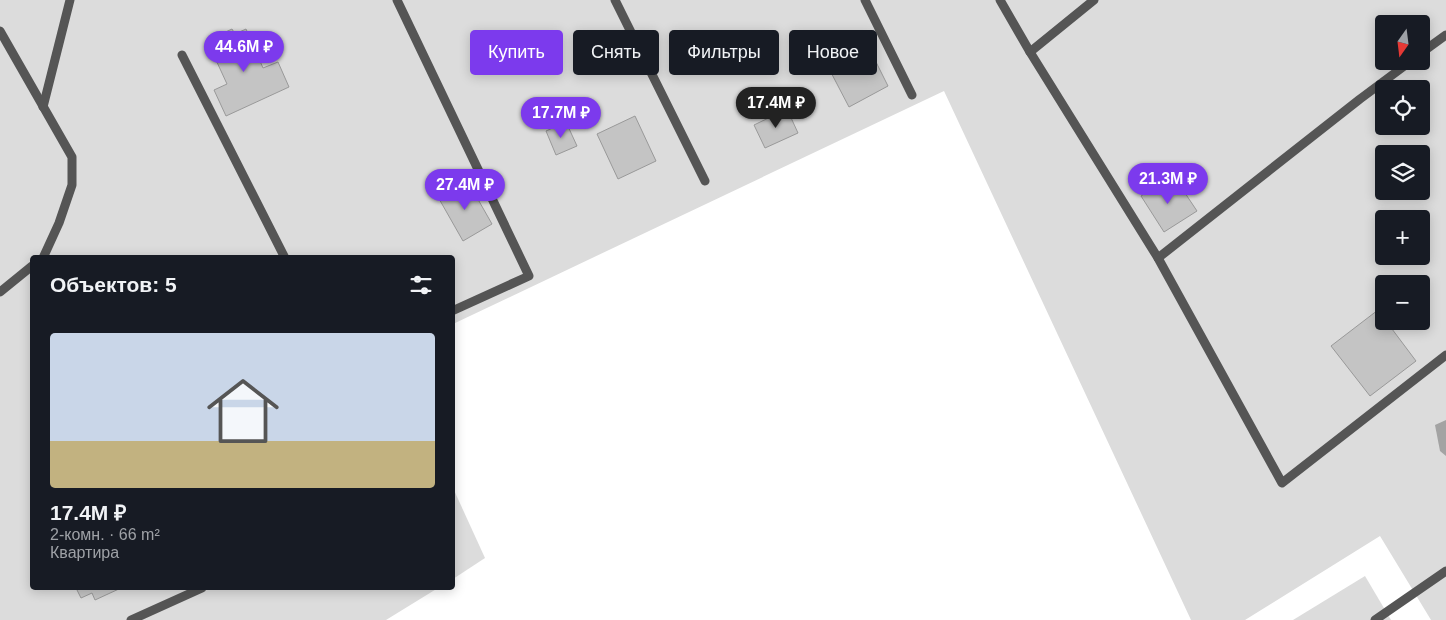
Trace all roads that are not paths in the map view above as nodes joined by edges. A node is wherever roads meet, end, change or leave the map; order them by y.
1 (70, 0) edge
2 (398, 0) edge
3 (615, 0) edge
4 (866, 0) edge
5 (1000, 0) edge
6 (1094, 0) edge
7 (0, 31) edge
8 (1446, 35) edge
9 (1430, 47) edge
10 (1030, 52) junction
11 (182, 55) dead end
12 (1399, 70) edge
13 (912, 94) dead end
14 (42, 107) junction
15 (704, 181) dead end
16 (45, 255) edge
17 (283, 255) edge
18 (1158, 258) junction
19 (30, 268) edge
20 (0, 292) edge
21 (455, 310) edge
22 (1446, 355) edge
23 (1446, 571) edge
24 (198, 590) edge
25 (131, 620) edge
26 (1375, 620) edge

1 - 14 lane
2 - 21 lane
3 - 15 lane
4 - 13 lane
5 - 10 lane
6 - 10 lane
7 - 14 lane
8 - 9 lane
10 - 18 lane
11 - 17 lane
12 - 18 lane
14 - 16 lane
18 - 22 lane
19 - 20 lane
23 - 26 lane
24 - 25 lane

